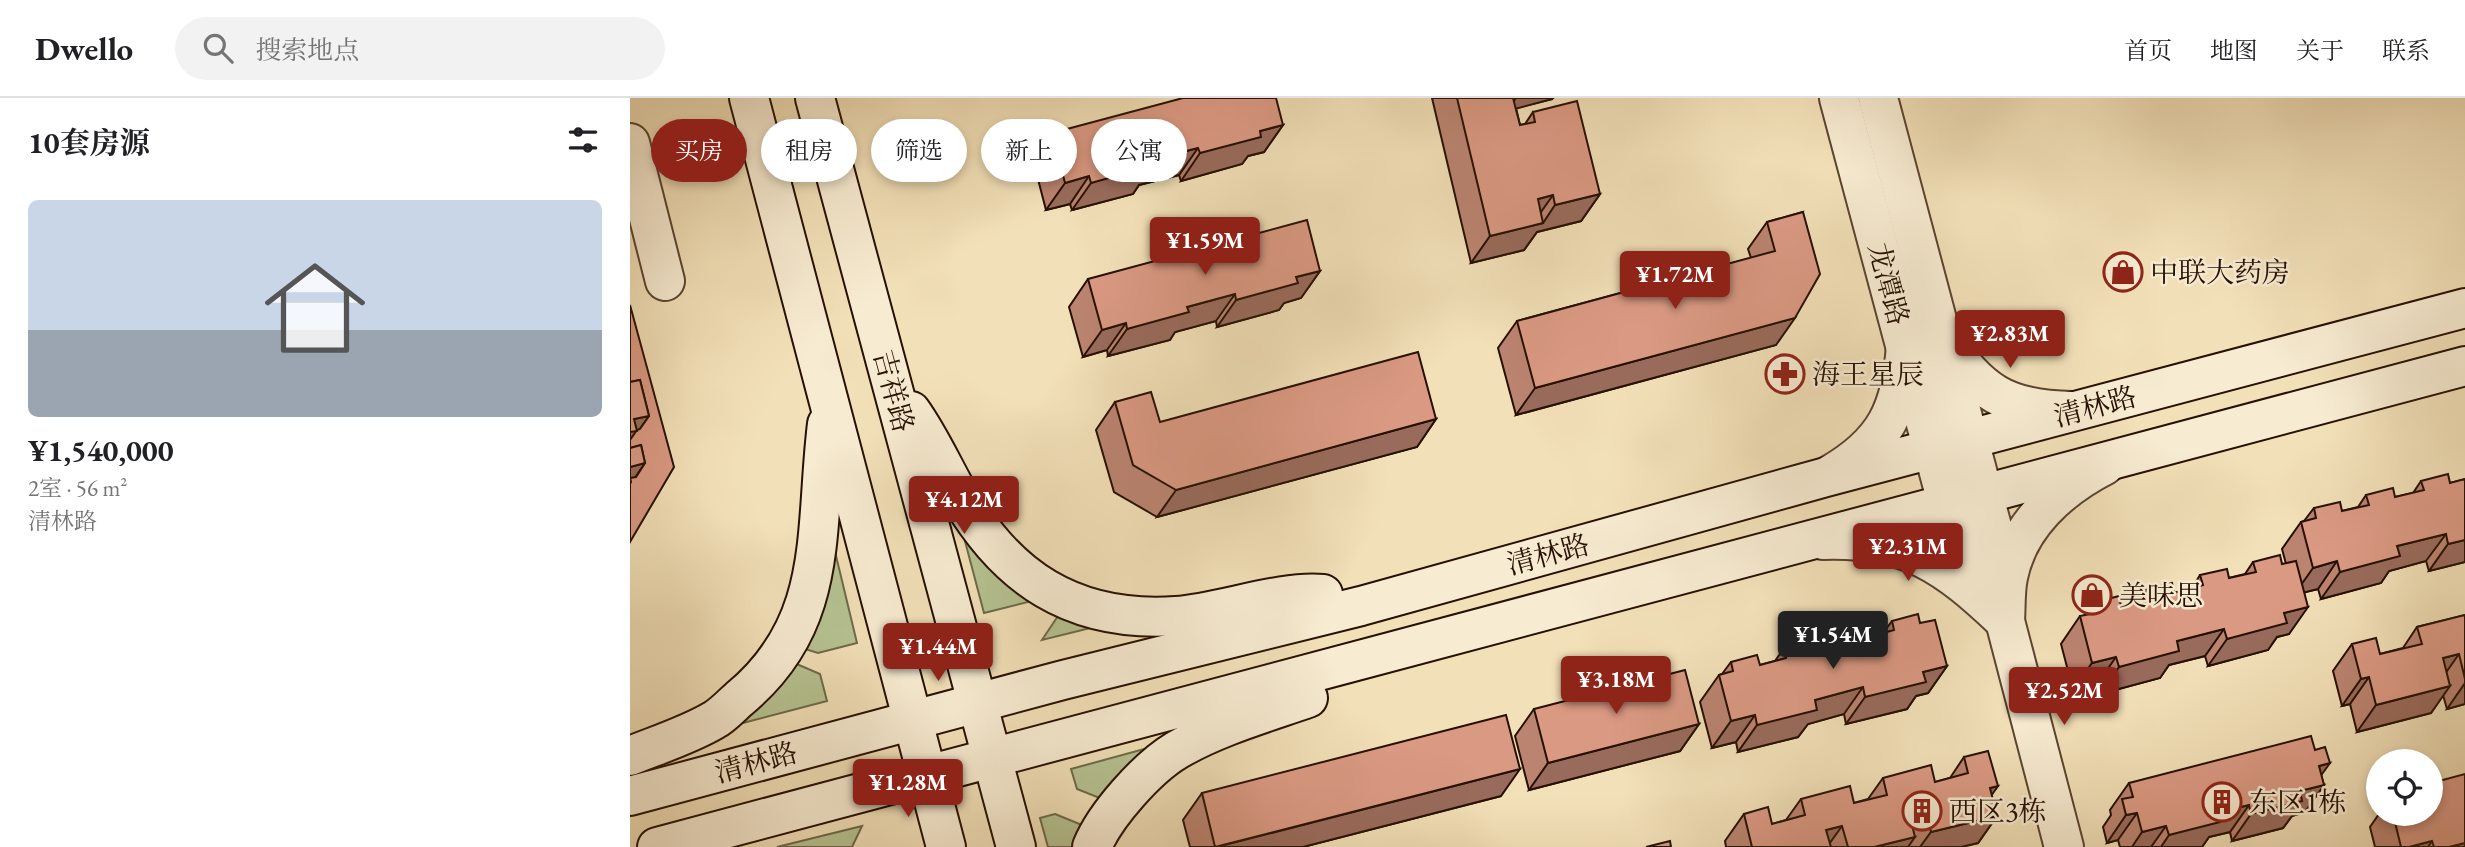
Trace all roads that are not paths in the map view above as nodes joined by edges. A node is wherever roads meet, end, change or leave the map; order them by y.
1 (749, 98) edge
2 (815, 98) edge
3 (1839, 98) edge
4 (1878, 98) edge
5 (630, 143) edge
6 (630, 244) edge
7 (2465, 307) edge
8 (1942, 337) junction
9 (1906, 346) junction
10 (2465, 366) edge
11 (891, 384) junction
12 (830, 401) junction
13 (2074, 412) junction
14 (1969, 439) junction
15 (1933, 449) junction
16 (2117, 459) junction
17 (1826, 477) junction
18 (1984, 494) junction
19 (1947, 504) junction
20 (1811, 540) junction
21 (1361, 606) junction
22 (2006, 621) junction
23 (1374, 657) junction
24 (978, 703) junction
25 (914, 720) junction
26 (630, 756) edge
27 (993, 758) junction
28 (927, 775) junction
29 (630, 796) edge
30 (657, 847) edge
31 (946, 847) edge
32 (1016, 847) edge
33 (1092, 847) edge
34 (2064, 847) edge

1 - 12 main road
2 - 11 main road, 吉祥路
3 - 9 main road, 龙潭路
4 - 8 main road, 龙潭路
5 - 6 main road
7 - 13 main road, 清林路
8 - 13 main road
8 - 14 main road, 龙潭路
9 - 15 main road, 龙潭路
9 - 17 main road
10 - 16 main road, 清林路
11 - 21 main road
11 - 24 main road, 吉祥路
12 - 25 main road
12 - 26 main road
13 - 14 main road, 清林路
14 - 15 main road, 清林路
14 - 18 main road, 龙潭路
15 - 17 main road, 清林路
15 - 19 main road, 龙潭路
16 - 18 main road, 清林路
16 - 22 main road
17 - 21 main road, 清林路
18 - 19 main road, 清林路
18 - 22 main road, 龙潭路
19 - 20 main road, 清林路
19 - 22 main road, 龙潭路
20 - 22 main road
20 - 23 main road, 清林路
21 - 24 main road, 清林路
22 - 34 main road, 龙潭路
23 - 27 main road, 清林路
23 - 33 main road
24 - 25 main road, 清林路
24 - 27 main road, 吉祥路
25 - 28 main road
25 - 29 main road, 清林路
27 - 28 main road, 清林路
27 - 32 main road, 吉祥路
28 - 30 main road, 清林路
28 - 31 main road

